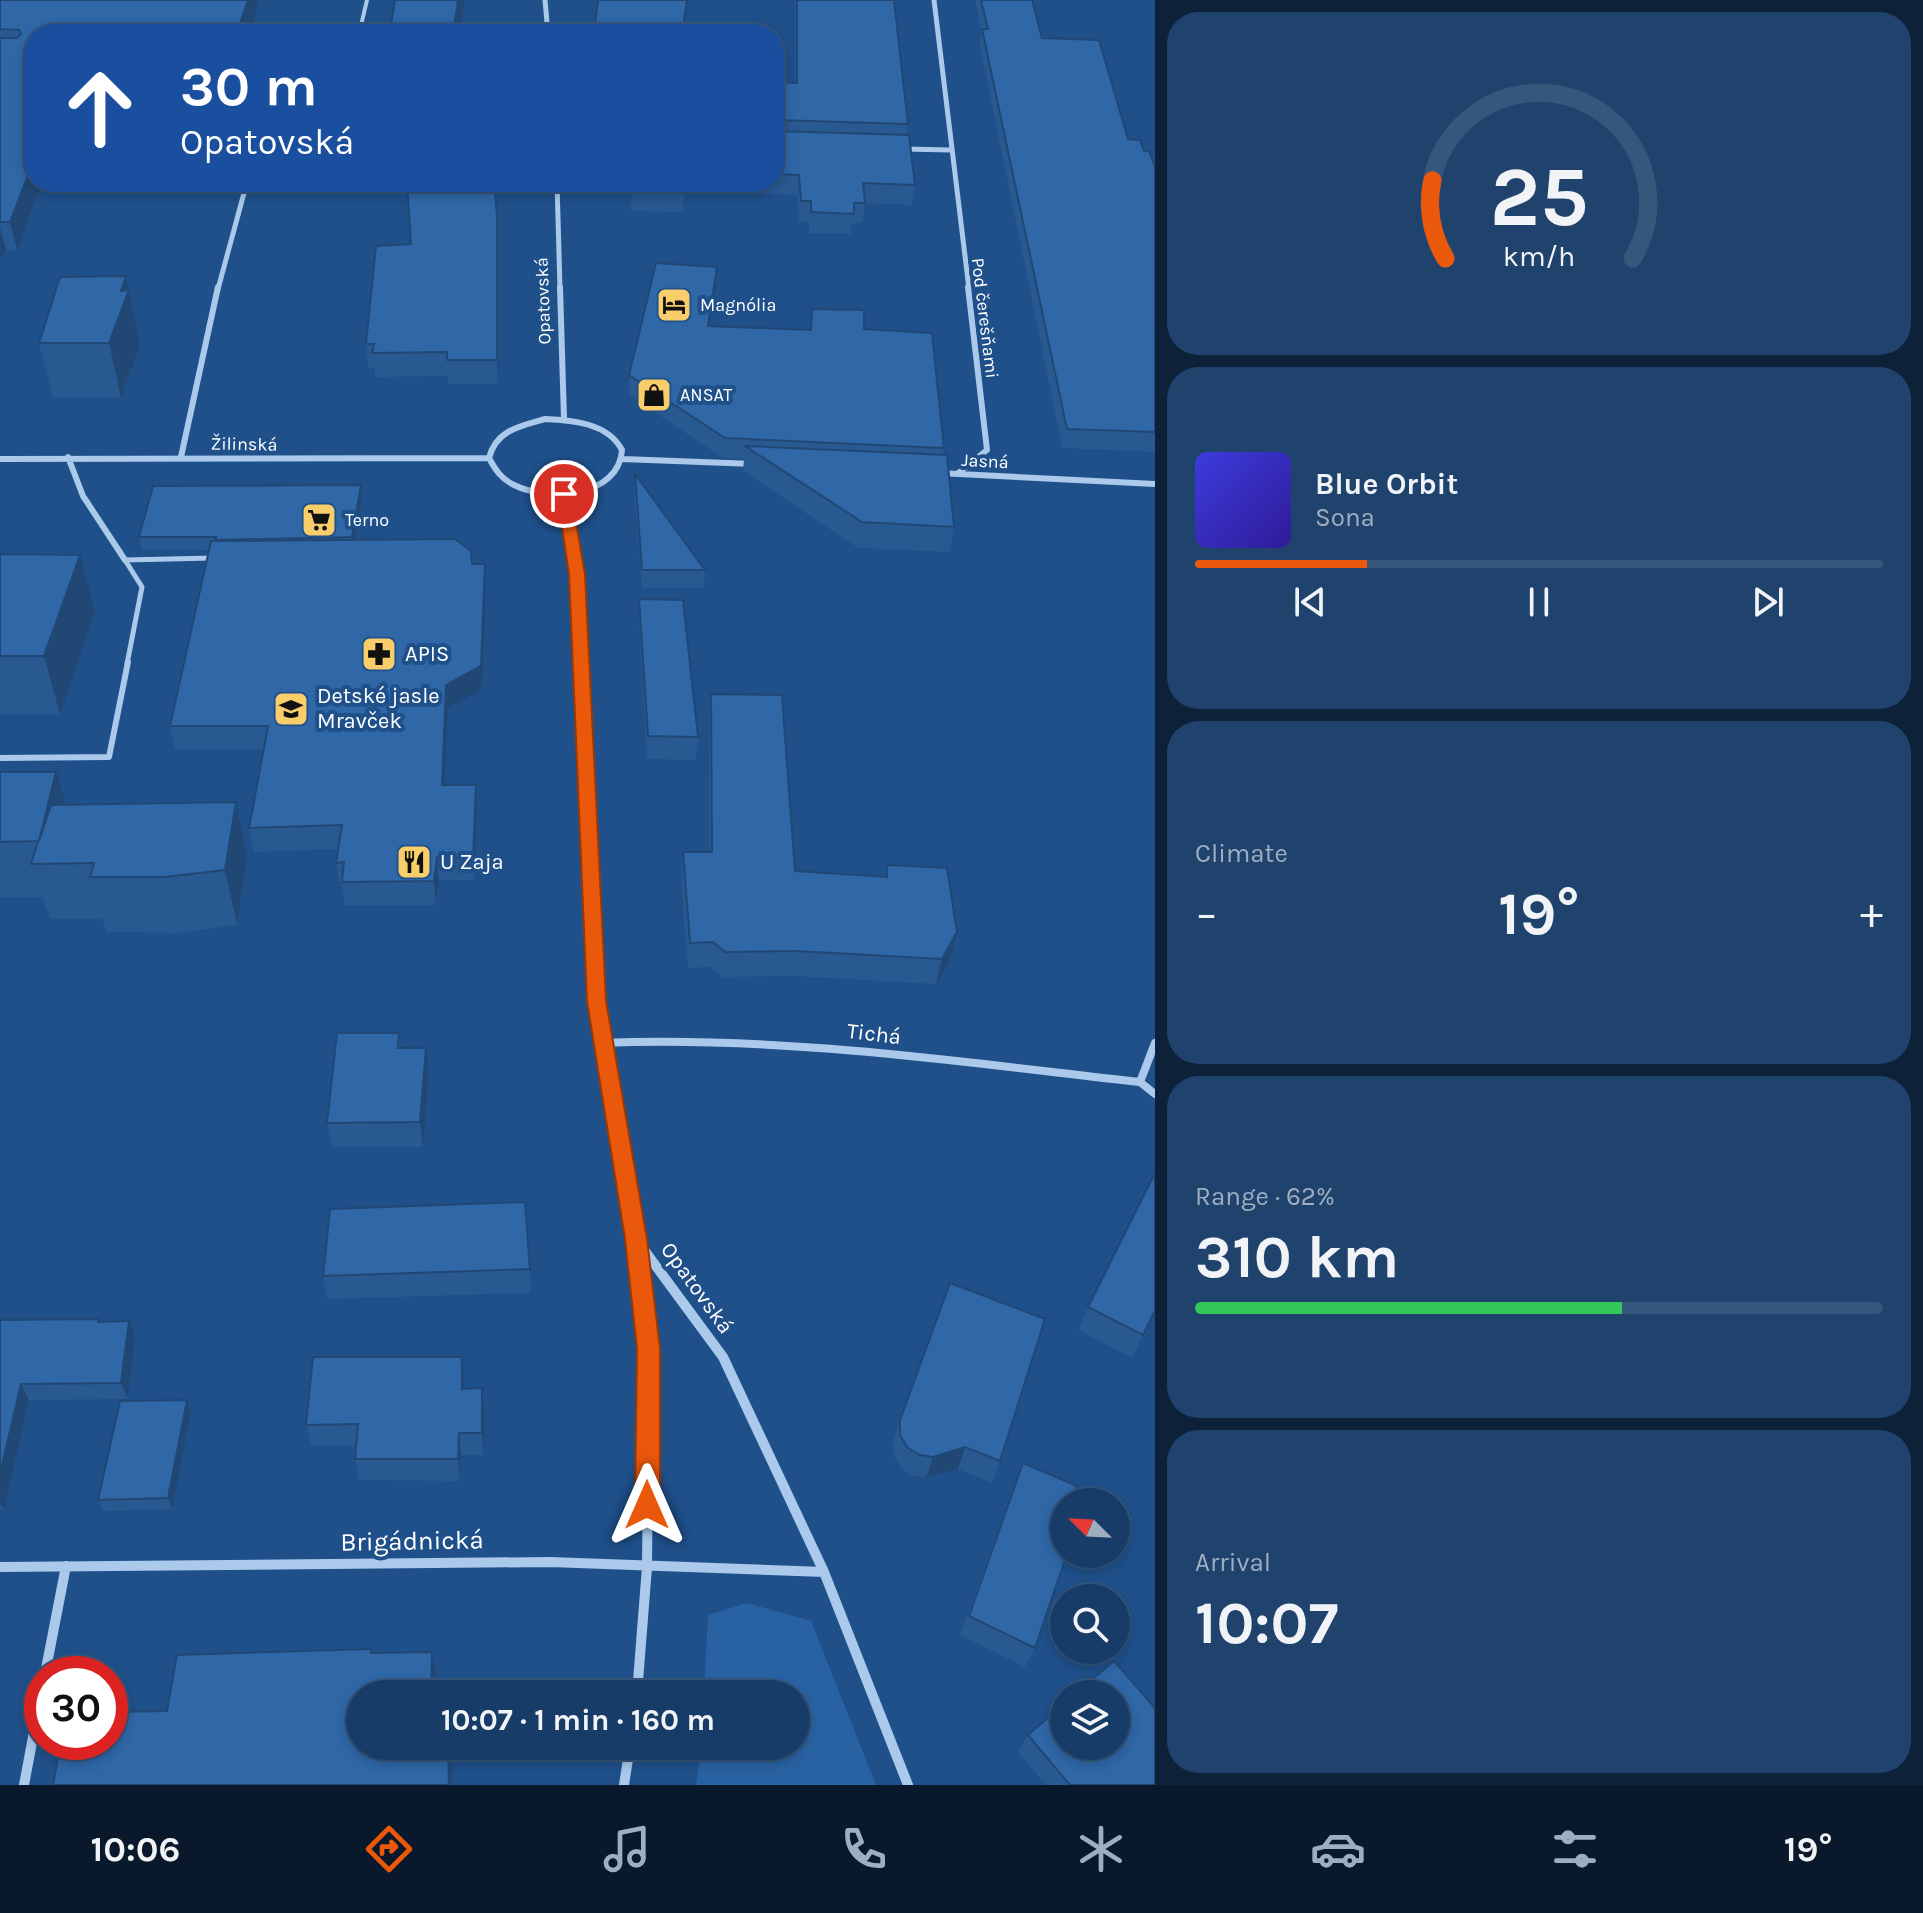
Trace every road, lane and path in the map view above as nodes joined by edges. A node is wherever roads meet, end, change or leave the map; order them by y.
1 (367, 0) edge
2 (545, 0) edge
3 (934, 0) edge
4 (361, 24) edge
5 (547, 24) edge
6 (892, 148) edge
7 (951, 150) junction
8 (244, 192) edge
9 (557, 192) edge
10 (564, 419) junction
11 (68, 457) junction
12 (181, 457) junction
13 (488, 458) junction
14 (0, 459) edge
15 (622, 459) junction
16 (756, 464) edge
17 (925, 473) edge
18 (956, 474) junction
19 (1155, 484) edge
20 (564, 494) junction
21 (217, 558) edge
22 (125, 560) junction
23 (0, 758) edge
24 (602, 1043) junction
25 (1155, 1043) edge
26 (1140, 1082) junction
27 (1155, 1094) edge
28 (636, 1239) junction
29 (66, 1566) junction
30 (0, 1567) edge
31 (647, 1567) junction
32 (824, 1572) junction
33 (48, 1656) edge
34 (638, 1680) edge
35 (29, 1760) edge
36 (628, 1760) edge
37 (24, 1785) edge
38 (624, 1785) edge
39 (908, 1785) edge

1 - 4 lane
2 - 5 street
3 - 7 street, Pod čerešňami
6 - 7 street
7 - 18 street, Pod čerešňami
8 - 12 street
9 - 10 street, Opatovská
10 - 13 street
10 - 15 street
11 - 12 street, Žilinská
11 - 14 street, Žilinská
11 - 22 street
12 - 13 street, Žilinská
13 - 20 street
15 - 16 street
15 - 20 street
17 - 18 street, Jasná
18 - 19 street, Jasná
20 - 24 street, Opatovská
21 - 22 lane
22 - 23 lane
24 - 26 street, Tichá
24 - 28 street, Opatovská
25 - 26 street
26 - 27 street
28 - 31 street
28 - 32 street, Opatovská
29 - 30 street, Brigádnická
29 - 31 street, Brigádnická
29 - 33 street
31 - 32 street, Brigádnická
31 - 34 street
32 - 39 street, Opatovská
35 - 37 street
36 - 38 street

